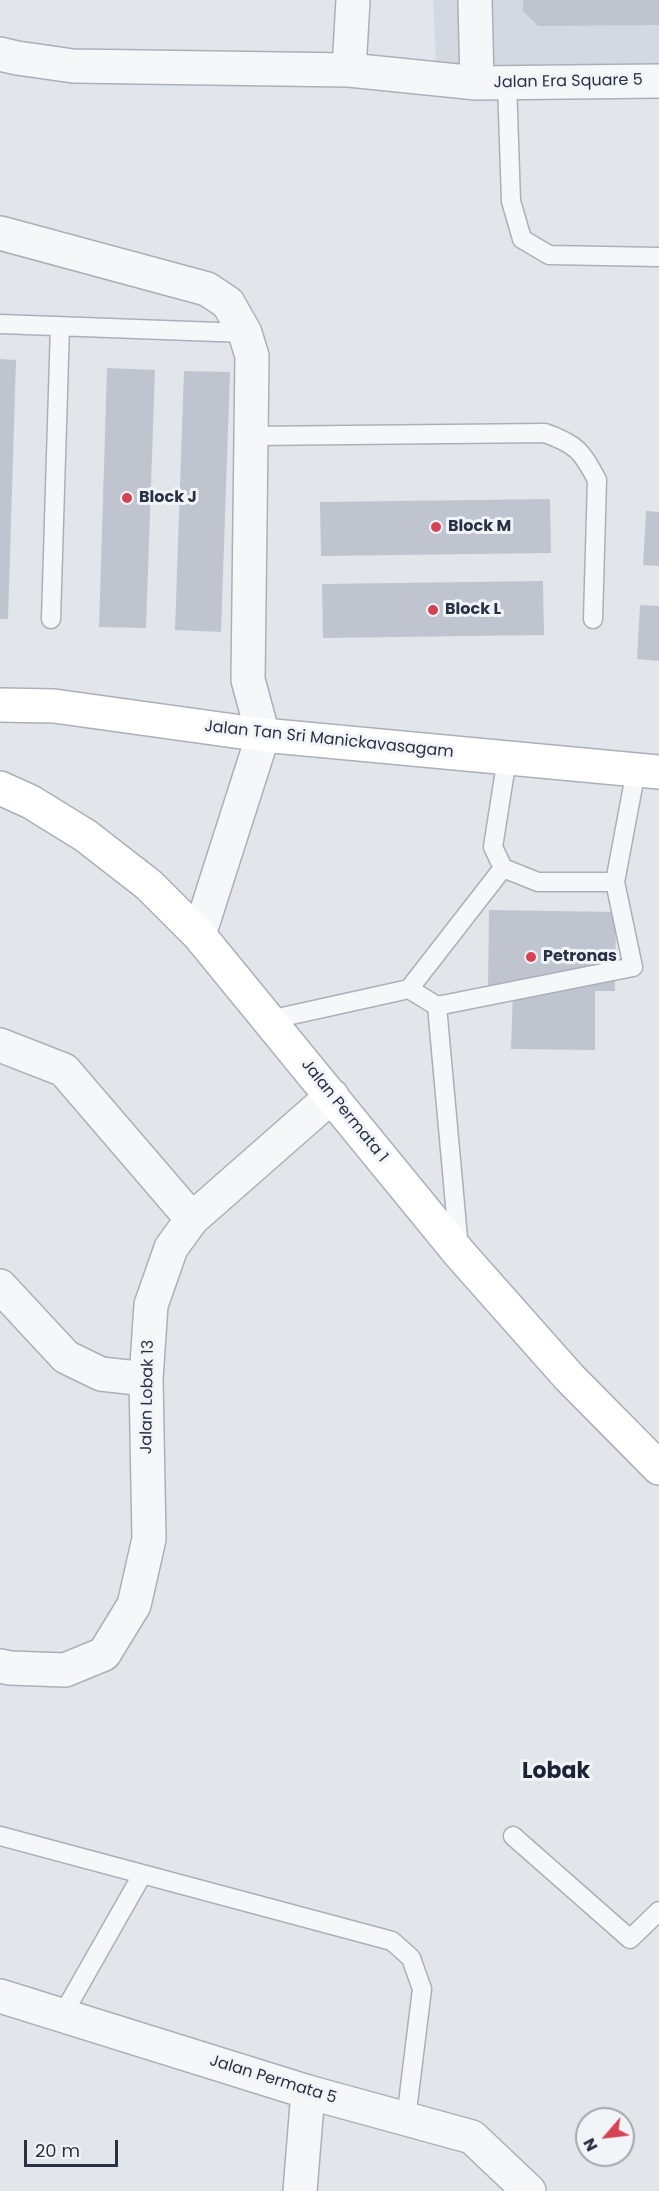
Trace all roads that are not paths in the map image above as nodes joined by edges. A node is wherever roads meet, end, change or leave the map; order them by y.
1 (353, 0) edge
2 (475, 0) edge
3 (6, 52) edge
4 (349, 70) junction
5 (659, 81) edge
6 (492, 83) junction
7 (0, 233) edge
8 (659, 258) edge
9 (0, 324) edge
10 (60, 326) junction
11 (245, 333) junction
12 (251, 436) junction
13 (51, 619) dead end
14 (593, 619) dead end
15 (0, 705) edge
16 (263, 735) junction
17 (507, 758) junction
18 (647, 771) edge
19 (0, 788) edge
20 (503, 868) junction
21 (615, 882) junction
22 (200, 935) junction
23 (409, 989) junction
24 (437, 1006) junction
25 (269, 1020) junction
26 (0, 1045) edge
27 (332, 1096) junction
28 (192, 1219) junction
29 (460, 1254) junction
30 (0, 1286) edge
31 (146, 1379) junction
32 (659, 1468) edge
33 (0, 1666) edge
34 (0, 1836) edge
35 (513, 1836) dead end
36 (142, 1875) junction
37 (659, 1911) edge
38 (0, 1996) edge
39 (63, 2014) junction
40 (308, 2092) junction
41 (406, 2119) junction
42 (300, 2191) edge
43 (529, 2191) edge

1 - 4 street
2 - 6 street
3 - 4 street, Jalan Era Square 5
4 - 6 street, Jalan Era Square 5
5 - 6 street, Jalan Era Square 5
6 - 8 lane
7 - 11 street
9 - 10 lane
10 - 11 lane
10 - 13 lane
11 - 12 street
12 - 14 lane
12 - 16 street
15 - 16 main road, Jalan Tan Sri Manickavasagam
16 - 17 main road, Jalan Tan Sri Manickavasagam
16 - 22 street
17 - 18 main road, Jalan Tan Sri Manickavasagam
17 - 20 lane
18 - 21 lane
19 - 22 main road, Jalan Permata 1
20 - 21 lane
20 - 23 lane
21 - 24 lane
22 - 25 main road, Jalan Permata 1
23 - 24 lane
23 - 25 lane
24 - 29 lane
25 - 27 main road, Jalan Permata 1
26 - 28 street
27 - 28 street, Jalan Lobak 13
27 - 29 main road, Jalan Permata 1
28 - 31 street, Jalan Lobak 13
29 - 32 main road, Jalan Permata 1
30 - 31 street
31 - 33 street, Jalan Lobak 13
34 - 36 lane
35 - 37 lane
36 - 39 lane
36 - 41 lane
38 - 39 street, Jalan Permata 5
39 - 40 street, Jalan Permata 5
40 - 41 street, Jalan Permata 5
40 - 42 street
41 - 43 street, Jalan Permata 5

